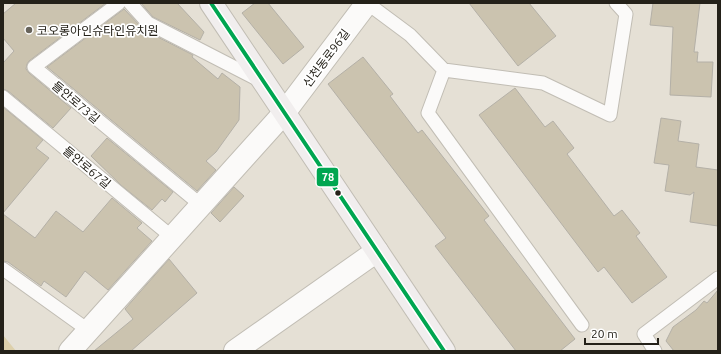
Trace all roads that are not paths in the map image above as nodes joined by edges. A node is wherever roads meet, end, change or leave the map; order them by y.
1 (119, 3) edge
2 (130, 3) edge
3 (211, 3) edge
4 (367, 3) edge
5 (616, 3) edge
6 (444, 70) junction
7 (264, 83) junction
8 (3, 97) edge
9 (284, 113) junction
10 (201, 205) junction
11 (172, 237) junction
12 (377, 251) junction
13 (3, 269) edge
14 (718, 278) edge
15 (582, 325) dead end
16 (88, 330) junction
17 (70, 351) edge
18 (235, 351) edge
19 (444, 351) edge
20 (654, 351) edge

1 - 10 lane, 들안로73길
2 - 7 lane
3 - 7 street
4 - 6 lane
4 - 9 street, 신천동로96길
5 - 6 lane
6 - 15 lane
7 - 9 street
8 - 11 lane, 들안로67길
9 - 10 street
9 - 12 street
10 - 11 street
11 - 16 street
12 - 18 street
12 - 19 street
13 - 16 lane
14 - 20 lane
16 - 17 street

